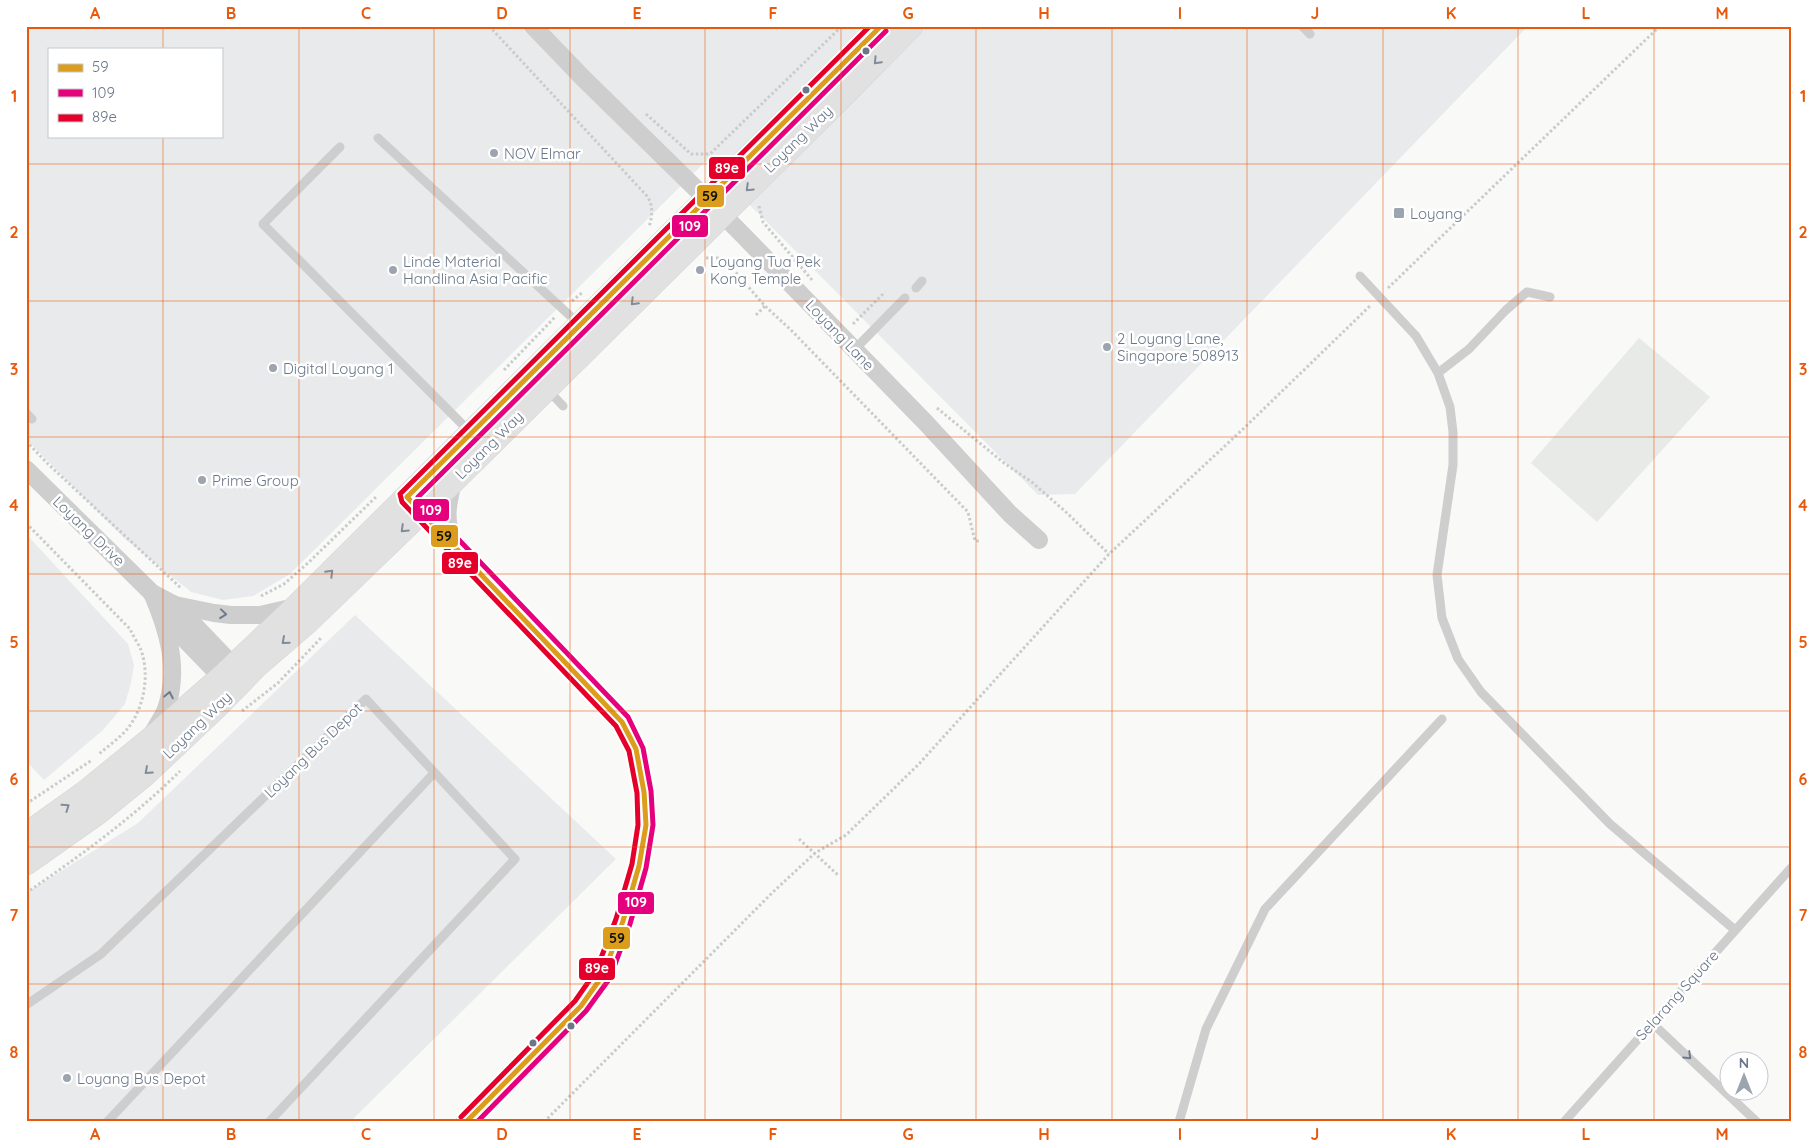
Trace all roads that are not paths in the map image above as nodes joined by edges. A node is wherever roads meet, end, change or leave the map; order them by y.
1 (533, 26) edge
2 (881, 26) edge
3 (911, 26) edge
4 (1302, 26) edge
5 (1310, 34) dead end
6 (378, 138) dead end
7 (340, 147) dead end
8 (715, 207) junction
9 (1360, 276) dead end
10 (1550, 297) dead end
11 (905, 298) dead end
12 (580, 325) junction
13 (860, 344) junction
14 (1438, 373) junction
15 (547, 388) junction
16 (563, 406) dead end
17 (472, 433) junction
18 (26, 469) edge
19 (451, 483) junction
20 (415, 504) junction
21 (1039, 540) dead end
22 (452, 542) junction
23 (296, 607) junction
24 (169, 610) junction
25 (234, 678) junction
26 (1442, 719) dead end
27 (150, 740) junction
28 (434, 773) junction
29 (26, 834) edge
30 (26, 863) edge
31 (1791, 868) edge
32 (1736, 930) junction
33 (26, 1005) edge
34 (1652, 1023) junction
35 (107, 1122) edge
36 (269, 1122) edge
37 (466, 1122) edge
38 (1179, 1122) edge
39 (1564, 1122) edge
40 (1757, 1122) edge

1 - 8 street, Loyang Lane
2 - 8 main road, Loyang Way
3 -> 8 main road, Loyang Way
4 - 5 lane
6 - 12 lane
7 - 17 lane
8 - 12 main road, Loyang Way
8 - 13 street, Loyang Lane
8 -> 15 main road, Loyang Way
9 - 14 lane
10 - 14 lane
11 - 13 lane
12 - 17 main road, Loyang Way
13 - 21 street, Loyang Lane
14 - 32 lane
15 - 16 lane
15 - 19 main road, Loyang Way
17 - 20 main road, Loyang Way
18 - 24 street, Loyang Drive
19 - 20 main road, Loyang Way
19 - 22 street
20 - 22 street
23 -> 20 main road, Loyang Way
20 -> 25 main road, Loyang Way
22 - 37 street
24 -> 23 street
23 - 25 main road, Loyang Way
24 - 25 street, Loyang Drive
27 -> 24 street, Loyang Drive
25 - 27 main road, Loyang Way
25 -> 30 main road, Loyang Way
26 - 38 lane
29 -> 27 main road, Loyang Way
28 - 33 lane, Loyang Bus Depot
28 - 35 lane
28 - 36 lane, Loyang Bus Depot
31 - 32 lane, Selarang Square
32 - 34 lane, Selarang Square
34 - 39 lane, Selarang Square
34 -> 40 lane

